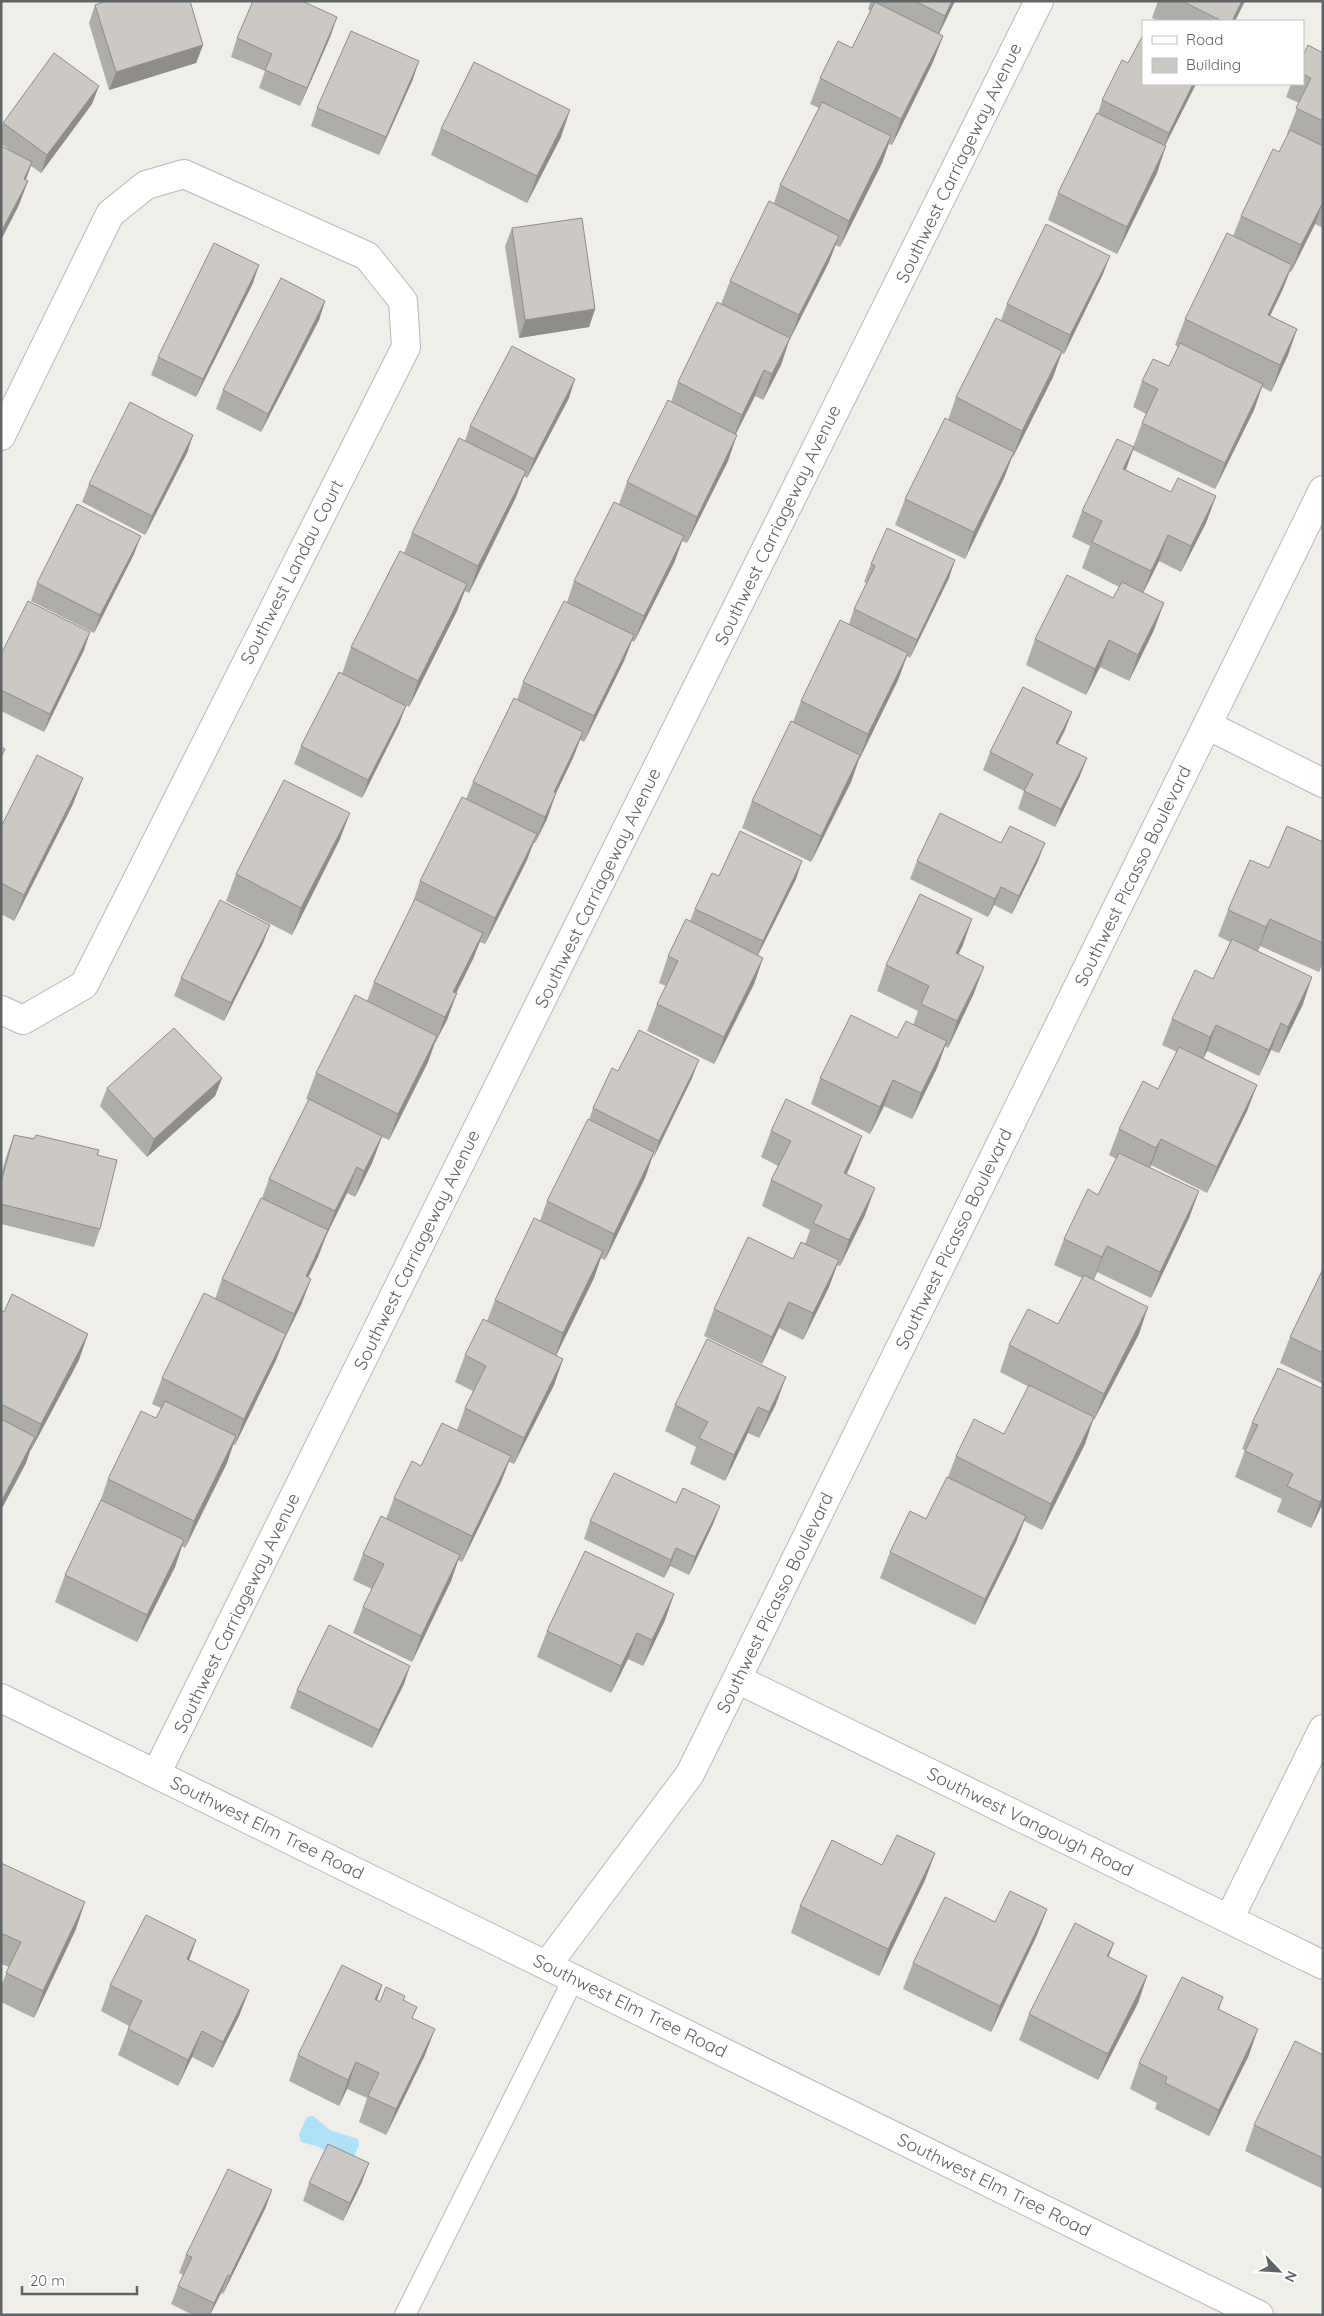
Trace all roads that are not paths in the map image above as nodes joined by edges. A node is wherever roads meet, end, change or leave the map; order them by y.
1 (1039, 1) edge
2 (1, 436) edge
3 (1323, 490) edge
4 (1207, 725) junction
5 (1323, 783) edge
6 (1, 1010) edge
7 (737, 1679) junction
8 (1, 1698) edge
9 (1323, 1728) edge
10 (156, 1774) junction
11 (1229, 1919) junction
12 (547, 1965) junction
13 (1323, 1965) edge
14 (574, 1978) junction
15 (1230, 2308) edge
16 (405, 2315) edge
17 (1259, 2315) edge

1 - 10 street, Southwest Carriageway Avenue
2 - 6 street, Southwest Landau Court
3 - 4 street, Southwest Picasso Boulevard
4 - 5 street
4 - 7 street, Southwest Picasso Boulevard
7 - 11 street, Southwest Vangough Road
7 - 12 street, Southwest Picasso Boulevard
8 - 10 street, Southwest Elm Tree Road
9 - 11 street
10 - 12 street, Southwest Elm Tree Road
11 - 13 street, Southwest Vangough Road
12 - 14 street, Southwest Elm Tree Road
14 - 15 street, Southwest Elm Tree Road
14 - 16 lane
15 - 17 street, Southwest Elm Tree Road

